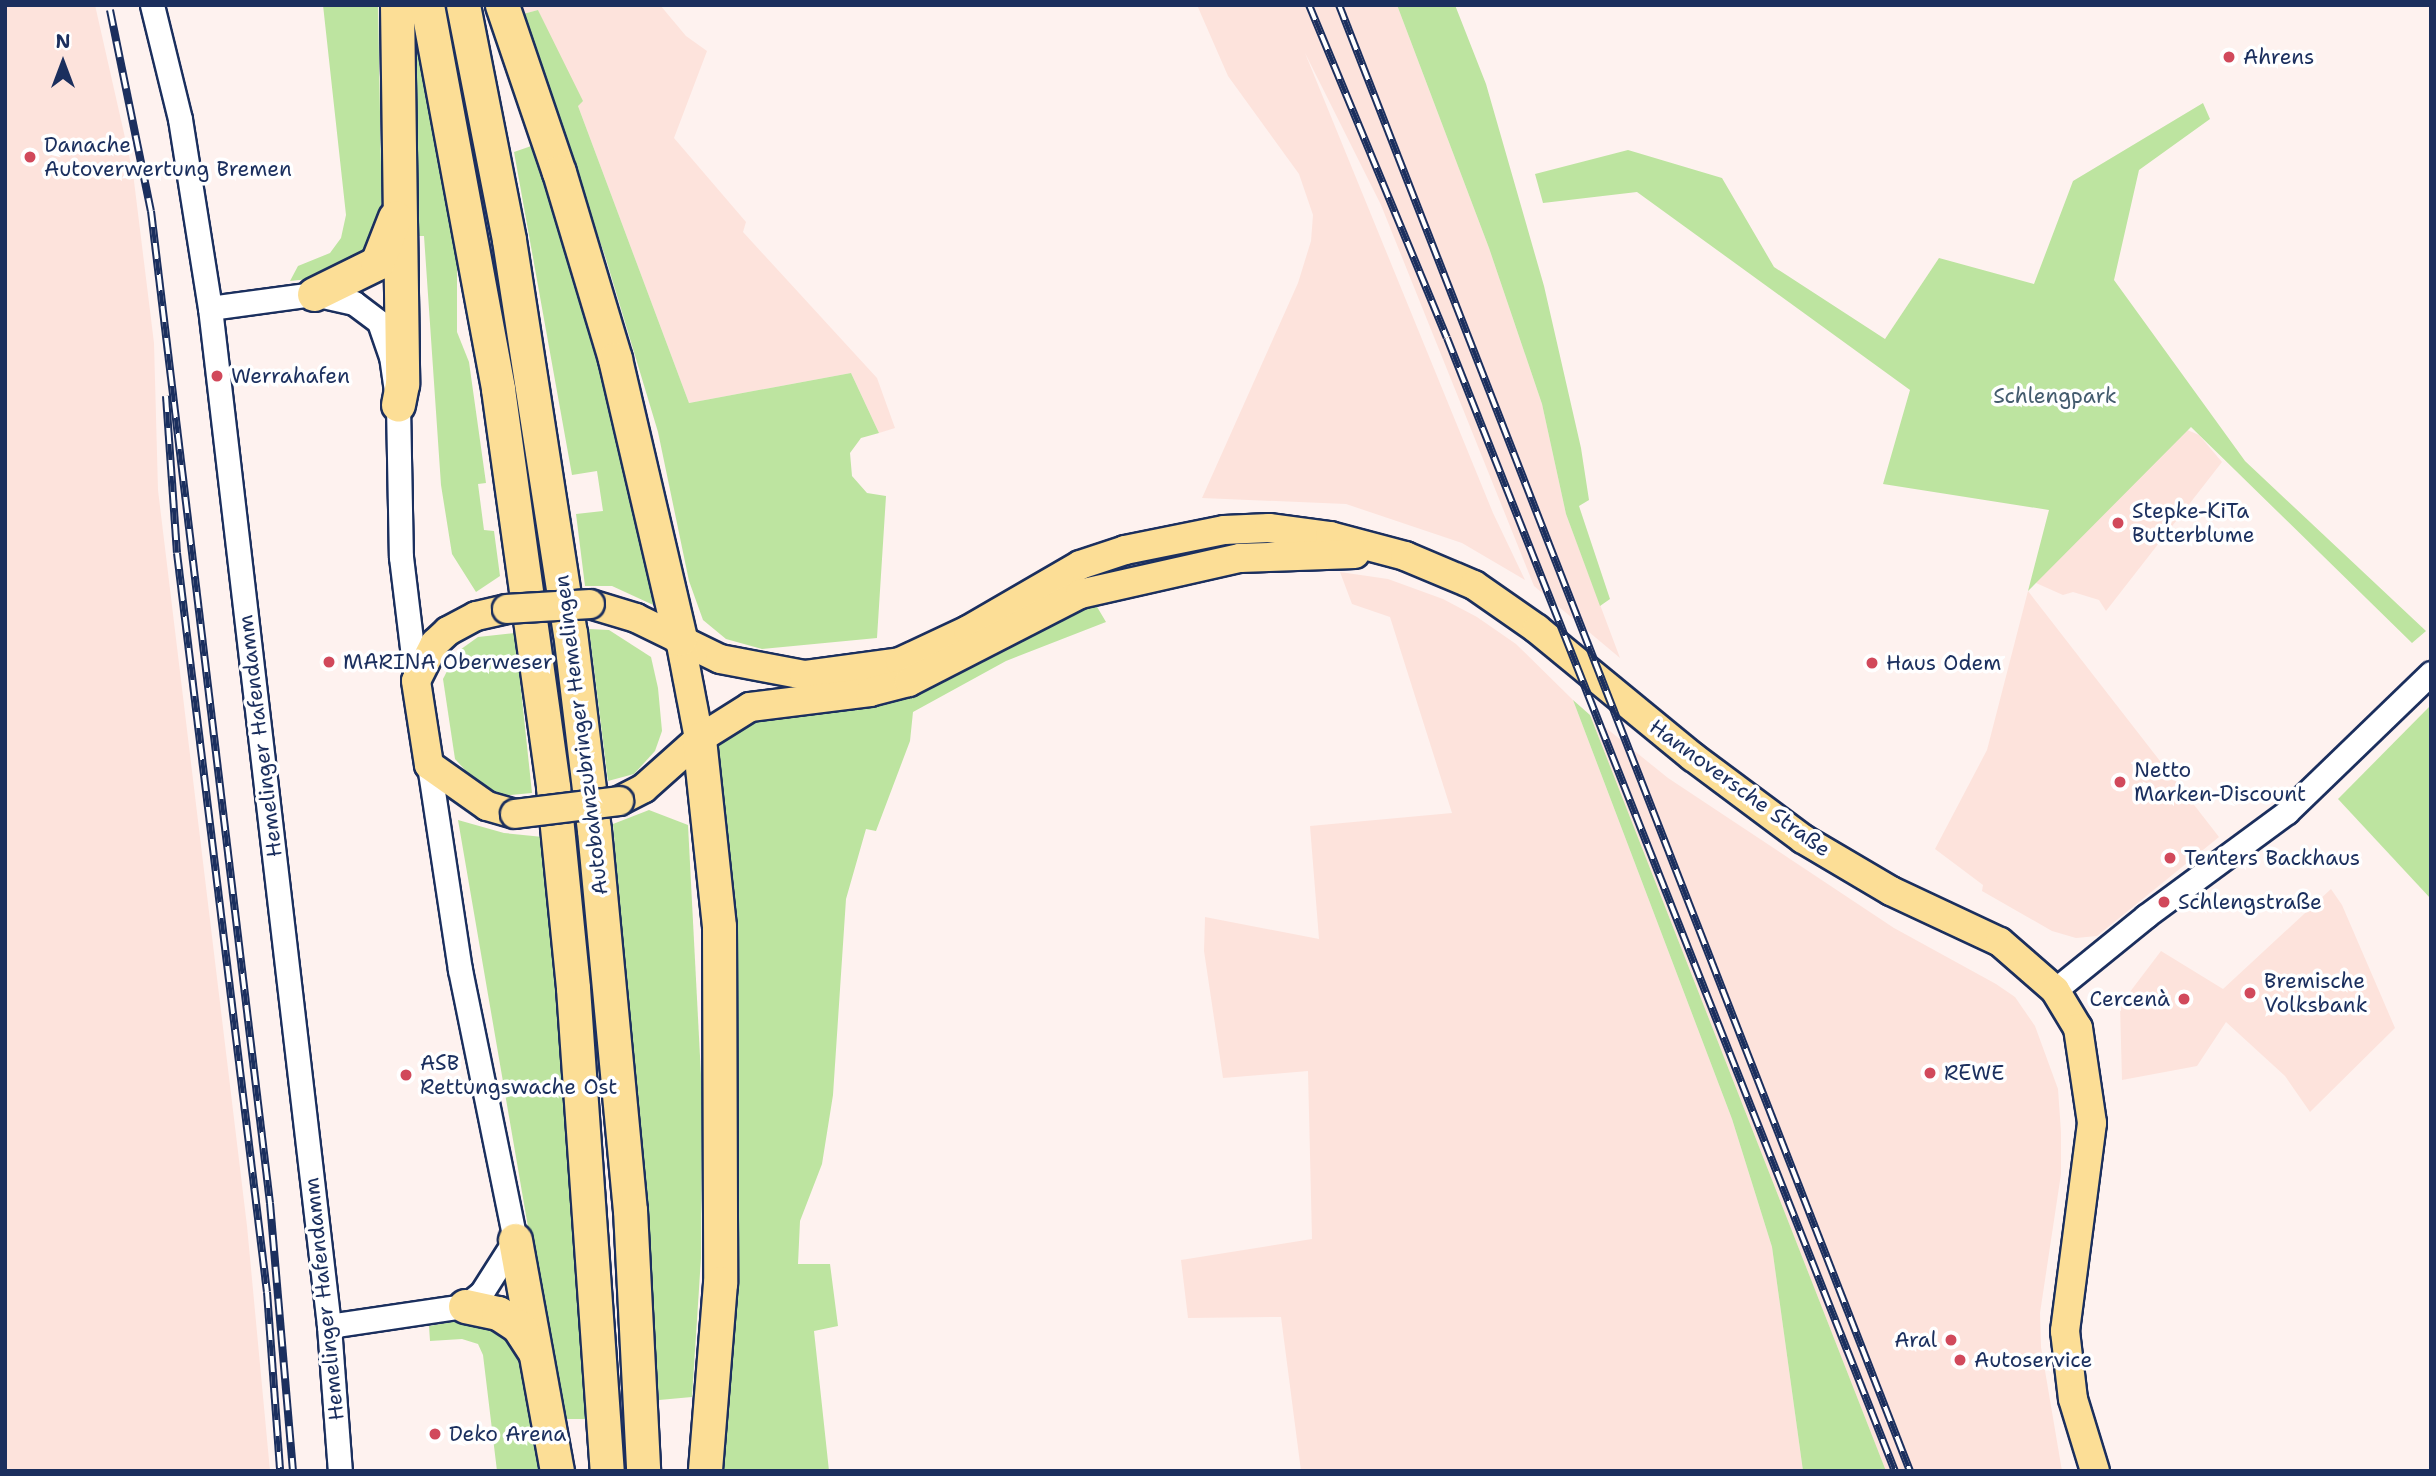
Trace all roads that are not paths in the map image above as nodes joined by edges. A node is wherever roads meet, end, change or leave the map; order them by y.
1 (152, 5) edge
2 (397, 5) edge
3 (427, 5) edge
4 (463, 5) edge
5 (502, 5) edge
6 (400, 198) junction
7 (314, 294) junction
8 (210, 308) junction
9 (398, 405) junction
10 (1405, 556) junction
11 (680, 639) junction
12 (2431, 673) edge
13 (416, 681) junction
14 (699, 739) junction
15 (429, 765) junction
16 (2055, 990) junction
17 (515, 1240) junction
18 (465, 1306) junction
19 (329, 1326) junction
20 (539, 1359) junction
21 (340, 1471) edge
22 (557, 1471) edge
23 (607, 1471) edge
24 (643, 1471) edge
25 (705, 1471) edge
26 (2095, 1471) edge

1 - 8 street, Hemelinger Hafendamm
2 - 6 highway
3 - 23 highway, Autobahnzubringer Hemelingen
4 - 24 highway, Autobahnzubringer Hemelingen
5 - 11 highway
6 - 7 highway
6 - 9 highway
7 - 8 street
7 - 9 street
8 - 19 street, Hemelinger Hafendamm
9 - 13 street
10 - 11 main road, Hannoversche Straße
10 - 14 main road, Hannoversche Straße
10 - 16 main road, Hannoversche Straße
11 - 13 main road, Hannoversche Straße, bridge
11 - 14 main road
12 - 16 street
13 - 15 main road
14 - 15 main road, Hannoversche Straße, bridge
14 - 25 highway
15 - 17 street
16 - 26 main road, Hannoversche Straße
17 - 18 street
17 - 20 highway
18 - 19 street
18 - 20 highway
19 - 21 street, Hemelinger Hafendamm
20 - 22 highway

